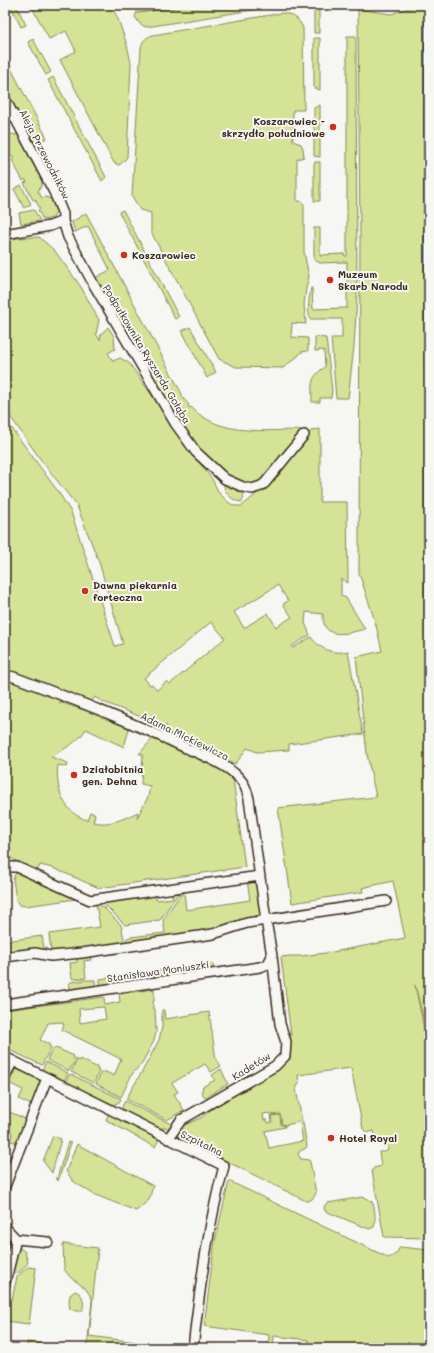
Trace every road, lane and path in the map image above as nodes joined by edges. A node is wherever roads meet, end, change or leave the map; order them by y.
1 (5, 99) edge
2 (63, 220) junction
3 (5, 234) edge
4 (304, 435) dead end
5 (5, 675) edge
6 (5, 867) edge
7 (260, 876) junction
8 (386, 901) dead end
9 (266, 920) junction
10 (272, 956) junction
11 (5, 957) edge
12 (5, 1004) edge
13 (9, 1059) edge
14 (5, 1076) edge
15 (47, 1078) junction
16 (168, 1138) junction
17 (5, 1186) edge
18 (5, 1228) edge
19 (16, 1239) junction
20 (48, 1242) dead end
21 (5, 1283) edge
22 (193, 1348) edge

1 - 2 street, Aleja Przewodników
2 - 3 street
2 - 4 street, Podpułkownika Ryszarda Gołąba
5 - 7 street, Adama Mickiewicza
6 - 7 street
7 - 9 street, Adama Mickiewicza
8 - 9 street
9 - 10 street
9 - 11 street
10 - 12 street, Stanisława Moniuszki
10 - 16 street, Kadetów
13 - 14 street
13 - 15 street, Szpitalna
15 - 16 street, Szpitalna
15 - 17 street
16 - 22 street, Szpitalna
18 - 19 street
19 - 20 street
19 - 21 street

